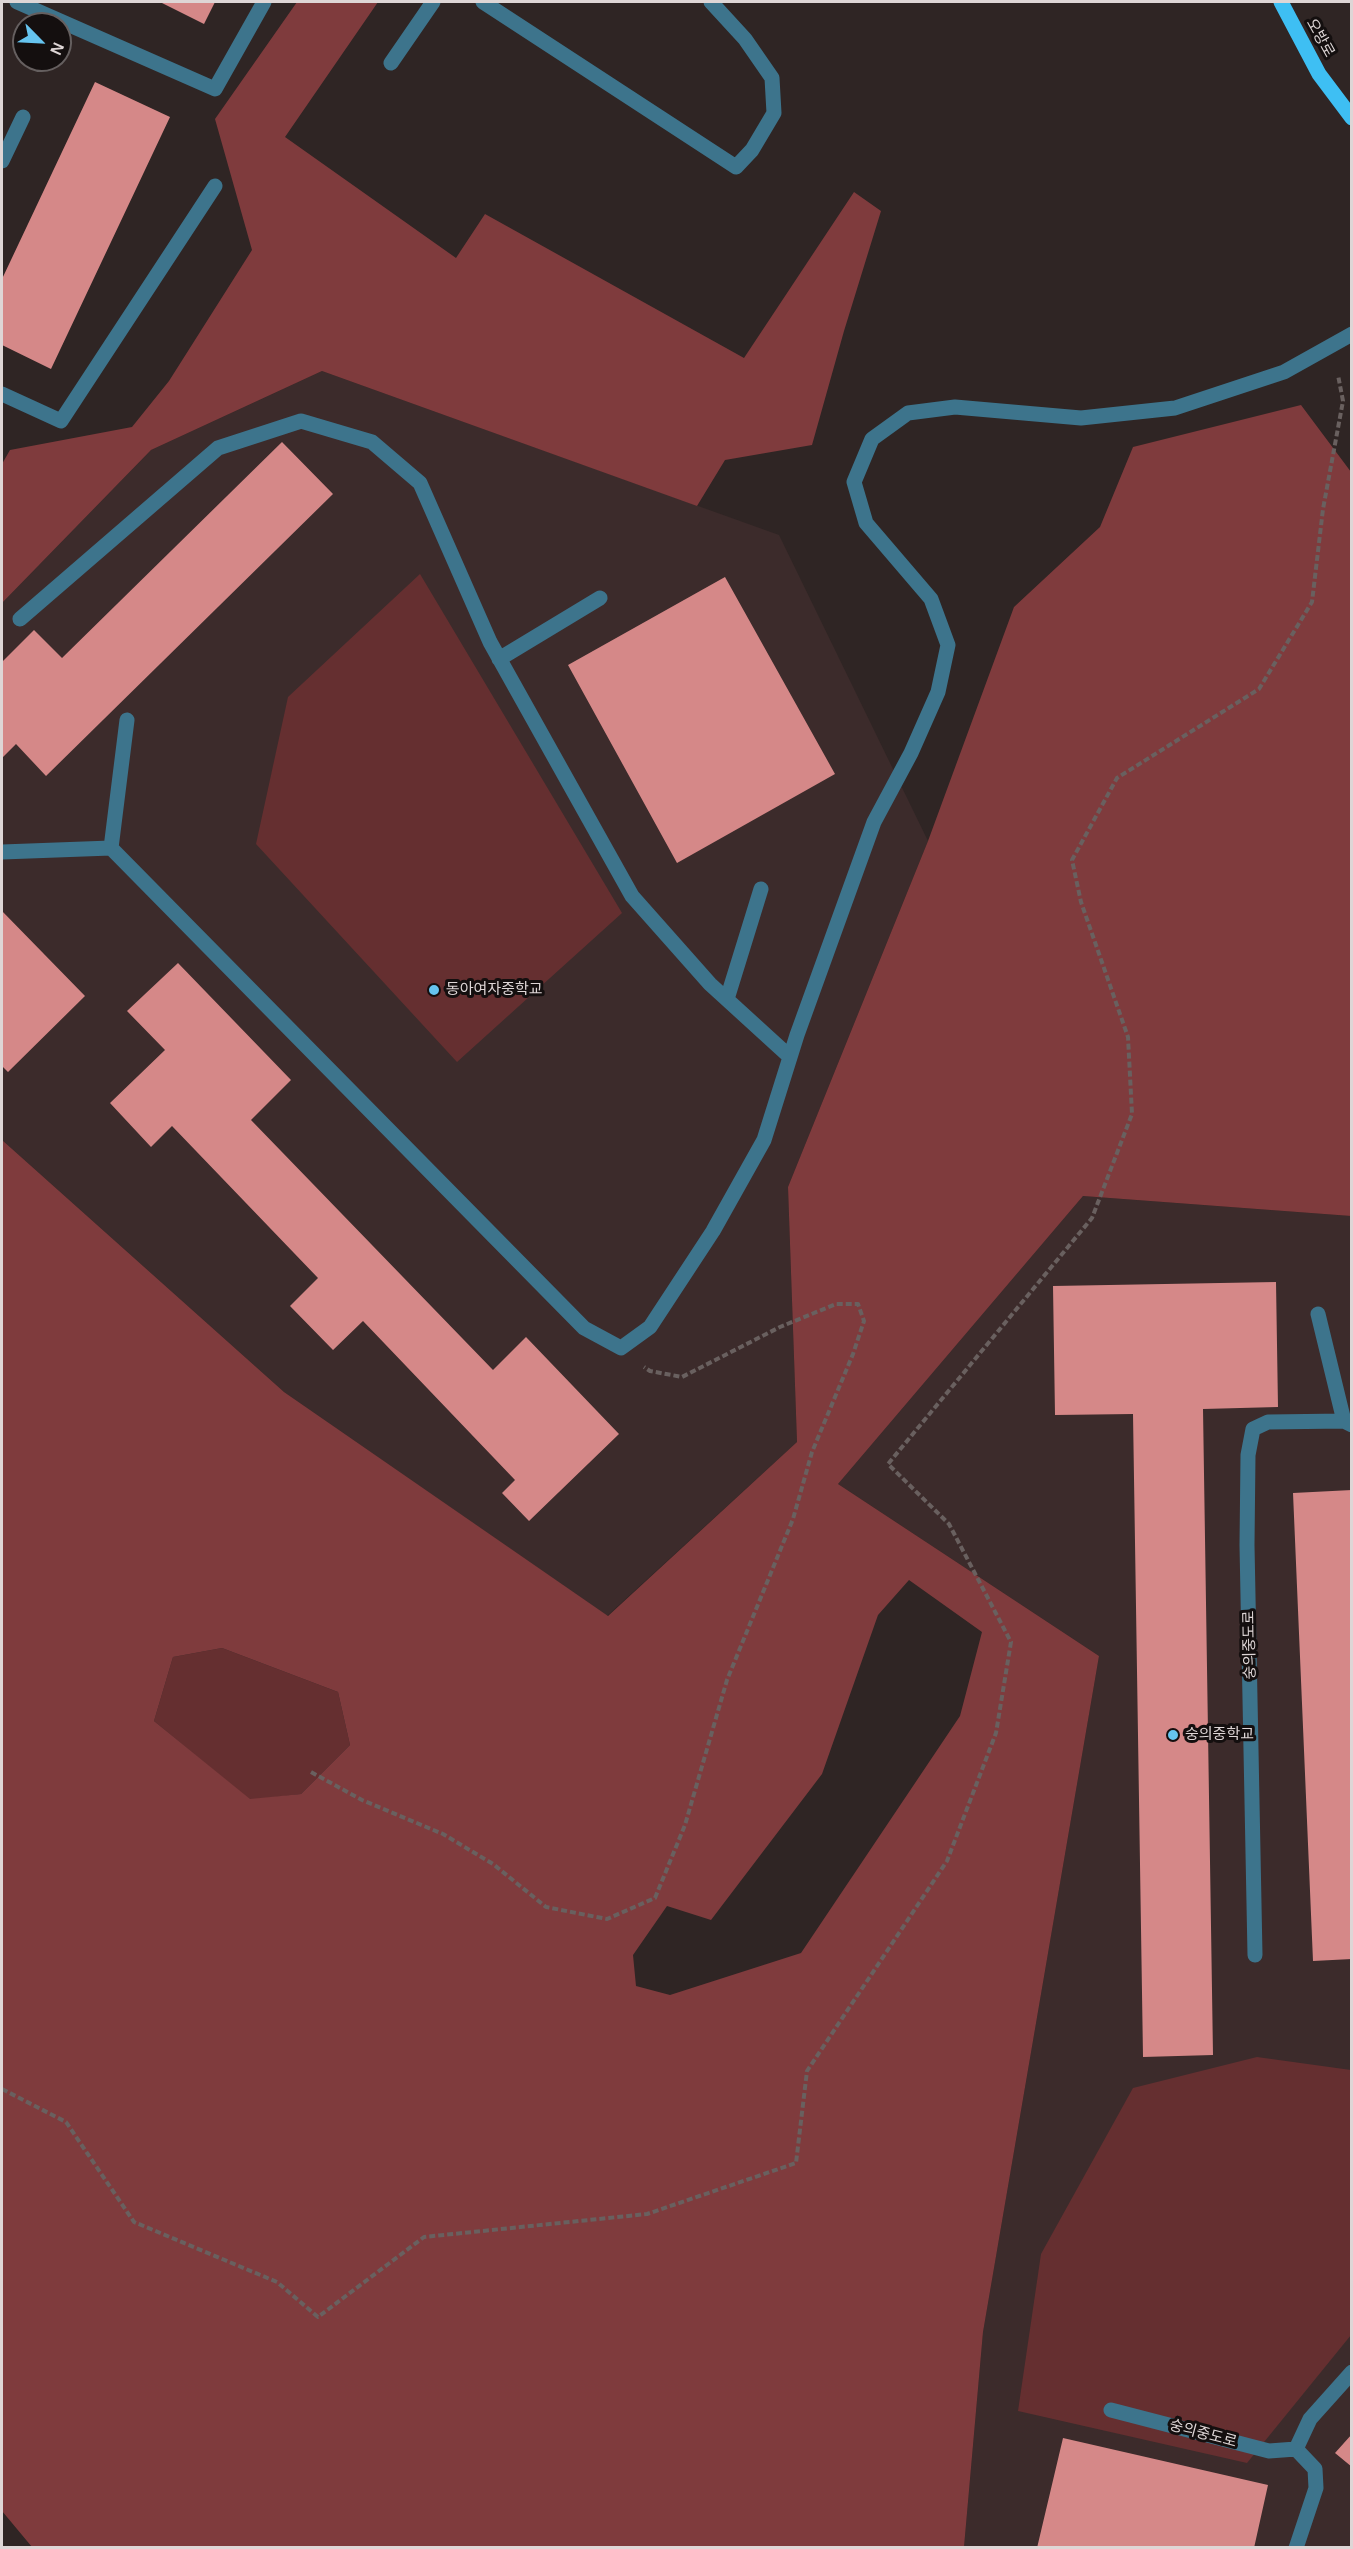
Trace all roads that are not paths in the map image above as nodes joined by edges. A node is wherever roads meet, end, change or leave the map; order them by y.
1 (16, 2) edge
2 (264, 2) edge
3 (433, 2) edge
4 (483, 2) edge
5 (711, 2) edge
6 (1281, 2) edge
7 (40, 6) edge
8 (391, 63) dead end
9 (23, 117) dead end
10 (1352, 118) edge
11 (2, 161) edge
12 (215, 186) dead end
13 (1352, 333) edge
14 (2, 394) edge
15 (600, 598) dead end
16 (20, 619) dead end
17 (499, 659) junction
18 (127, 720) dead end
19 (111, 848) junction
20 (2, 852) edge
21 (761, 889) dead end
22 (727, 999) junction
23 (790, 1057) junction
24 (1318, 1314) dead end
25 (1348, 1423) edge
26 (1255, 1955) dead end
27 (1352, 2372) edge
28 (1111, 2410) dead end
29 (1296, 2449) junction
30 (1296, 2547) edge

1 - 7 lane
2 - 7 lane
3 - 8 lane
4 - 5 lane
6 - 10 main road, 오방로
9 - 11 lane
12 - 14 lane
13 - 23 lane
15 - 17 lane
16 - 17 lane
17 - 22 lane
18 - 19 lane
19 - 20 lane
19 - 23 lane
21 - 22 lane
22 - 23 lane
24 - 25 lane, 숭의중도로
25 - 26 lane, 숭의중도로
27 - 29 lane
28 - 29 lane, 숭의중도로
29 - 30 lane

